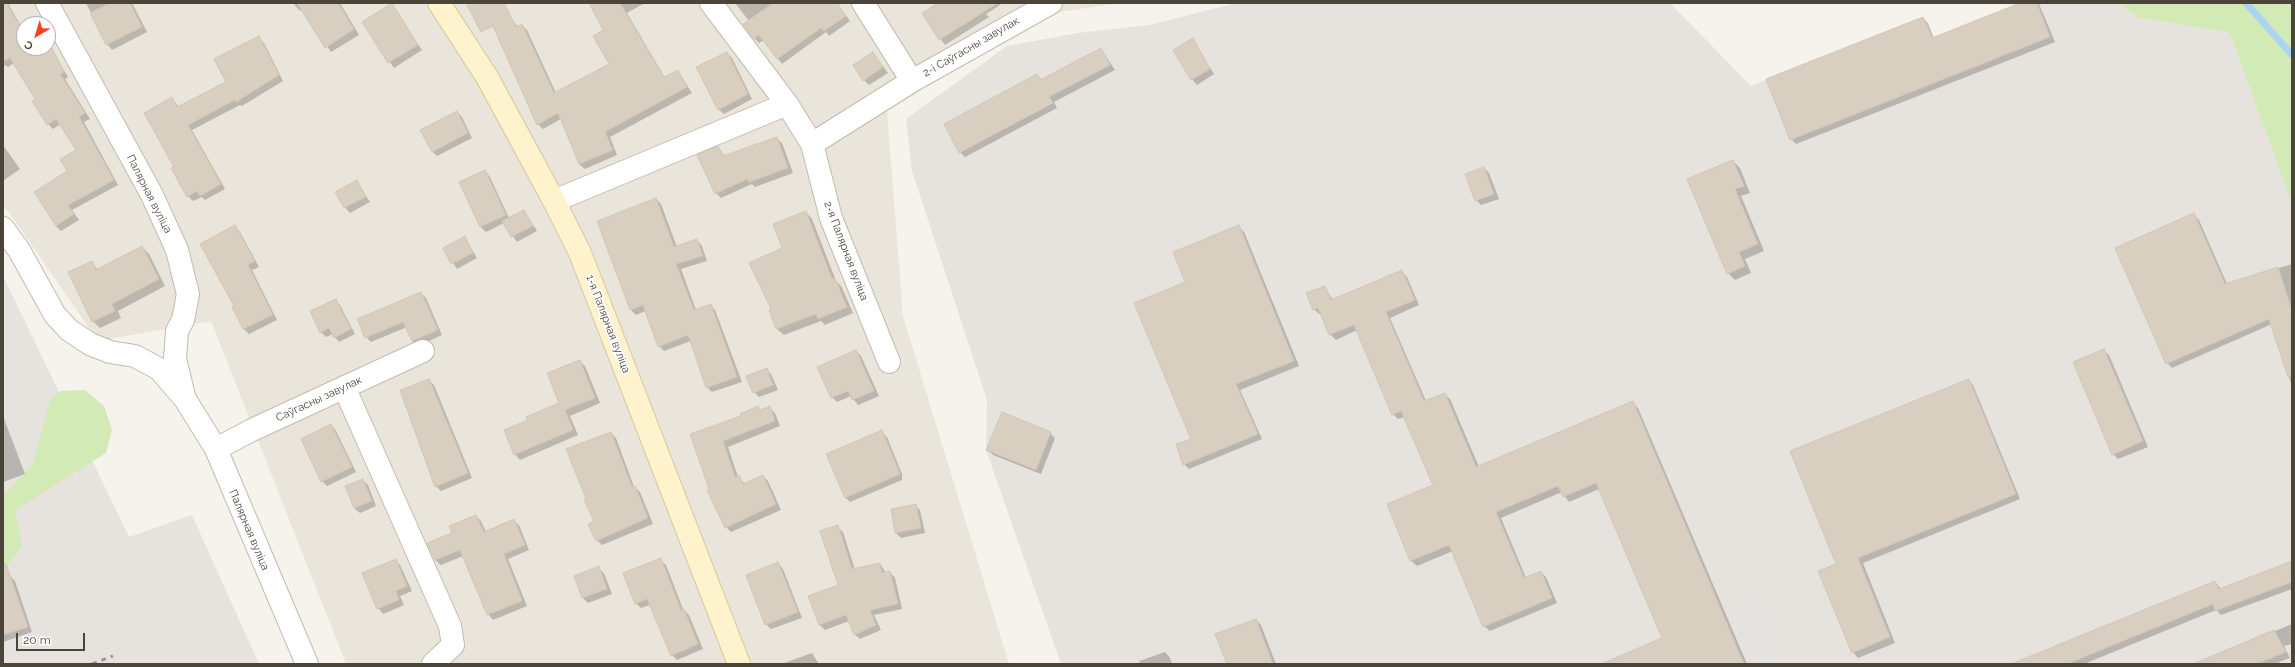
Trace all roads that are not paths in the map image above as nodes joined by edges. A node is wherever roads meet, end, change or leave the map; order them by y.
1 (48, 3) edge
2 (439, 3) edge
3 (711, 3) edge
4 (863, 3) edge
5 (1051, 3) edge
6 (912, 81) junction
7 (786, 104) junction
8 (812, 144) junction
9 (554, 201) junction
10 (3, 228) edge
11 (423, 351) dead end
12 (889, 362) dead end
13 (344, 387) junction
14 (185, 399) junction
15 (216, 449) junction
16 (307, 664) edge
17 (433, 664) edge
18 (739, 664) edge

1 - 14 street, Палярная вуліца
2 - 9 street, 1-я Палярная вуліца
3 - 7 street, 2-я Палярная вуліца
4 - 6 street, 2-і Саўгасны завулак
5 - 6 street, 2-і Саўгасны завулак
6 - 8 street, 2-і Саўгасны завулак
7 - 8 street, 2-я Палярная вуліца
7 - 9 street
8 - 12 street, 2-я Палярная вуліца
9 - 18 street, 1-я Палярная вуліца
10 - 14 street, Палярная вуліца
11 - 13 street, Саўгасны завулак
13 - 15 street, Саўгасны завулак
13 - 17 street
14 - 15 street, Палярная вуліца
15 - 16 street, Палярная вуліца

